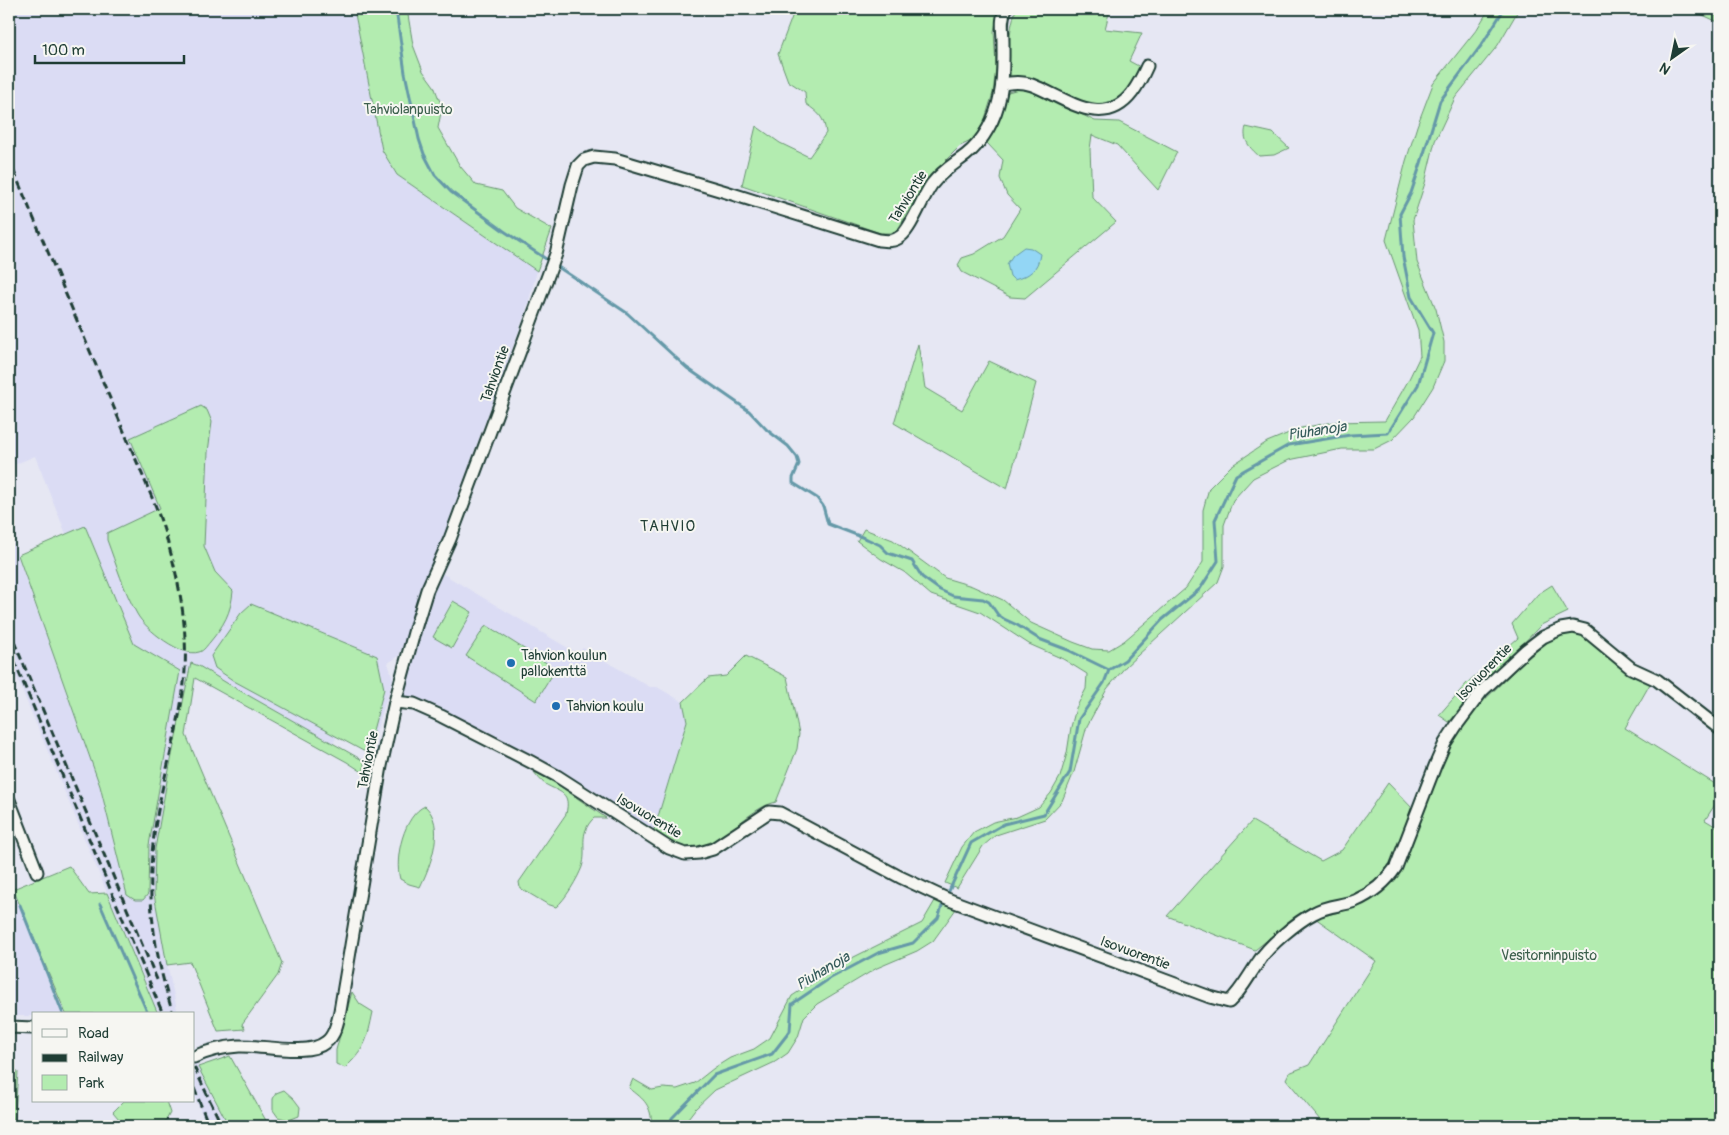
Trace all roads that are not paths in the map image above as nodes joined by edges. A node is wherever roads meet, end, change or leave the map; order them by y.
1 (1006, 9) edge
2 (1148, 66) dead end
3 (1002, 84) junction
4 (395, 702) junction
5 (1720, 729) edge
6 (9, 800) edge
7 (37, 872) dead end
8 (9, 1027) edge
9 (32, 1028) edge
10 (195, 1057) edge

1 - 3 street, Tahviontie
2 - 3 street
3 - 4 street, Tahviontie
4 - 5 street, Isovuorentie
4 - 10 street, Tahviontie
6 - 7 street
8 - 9 street

